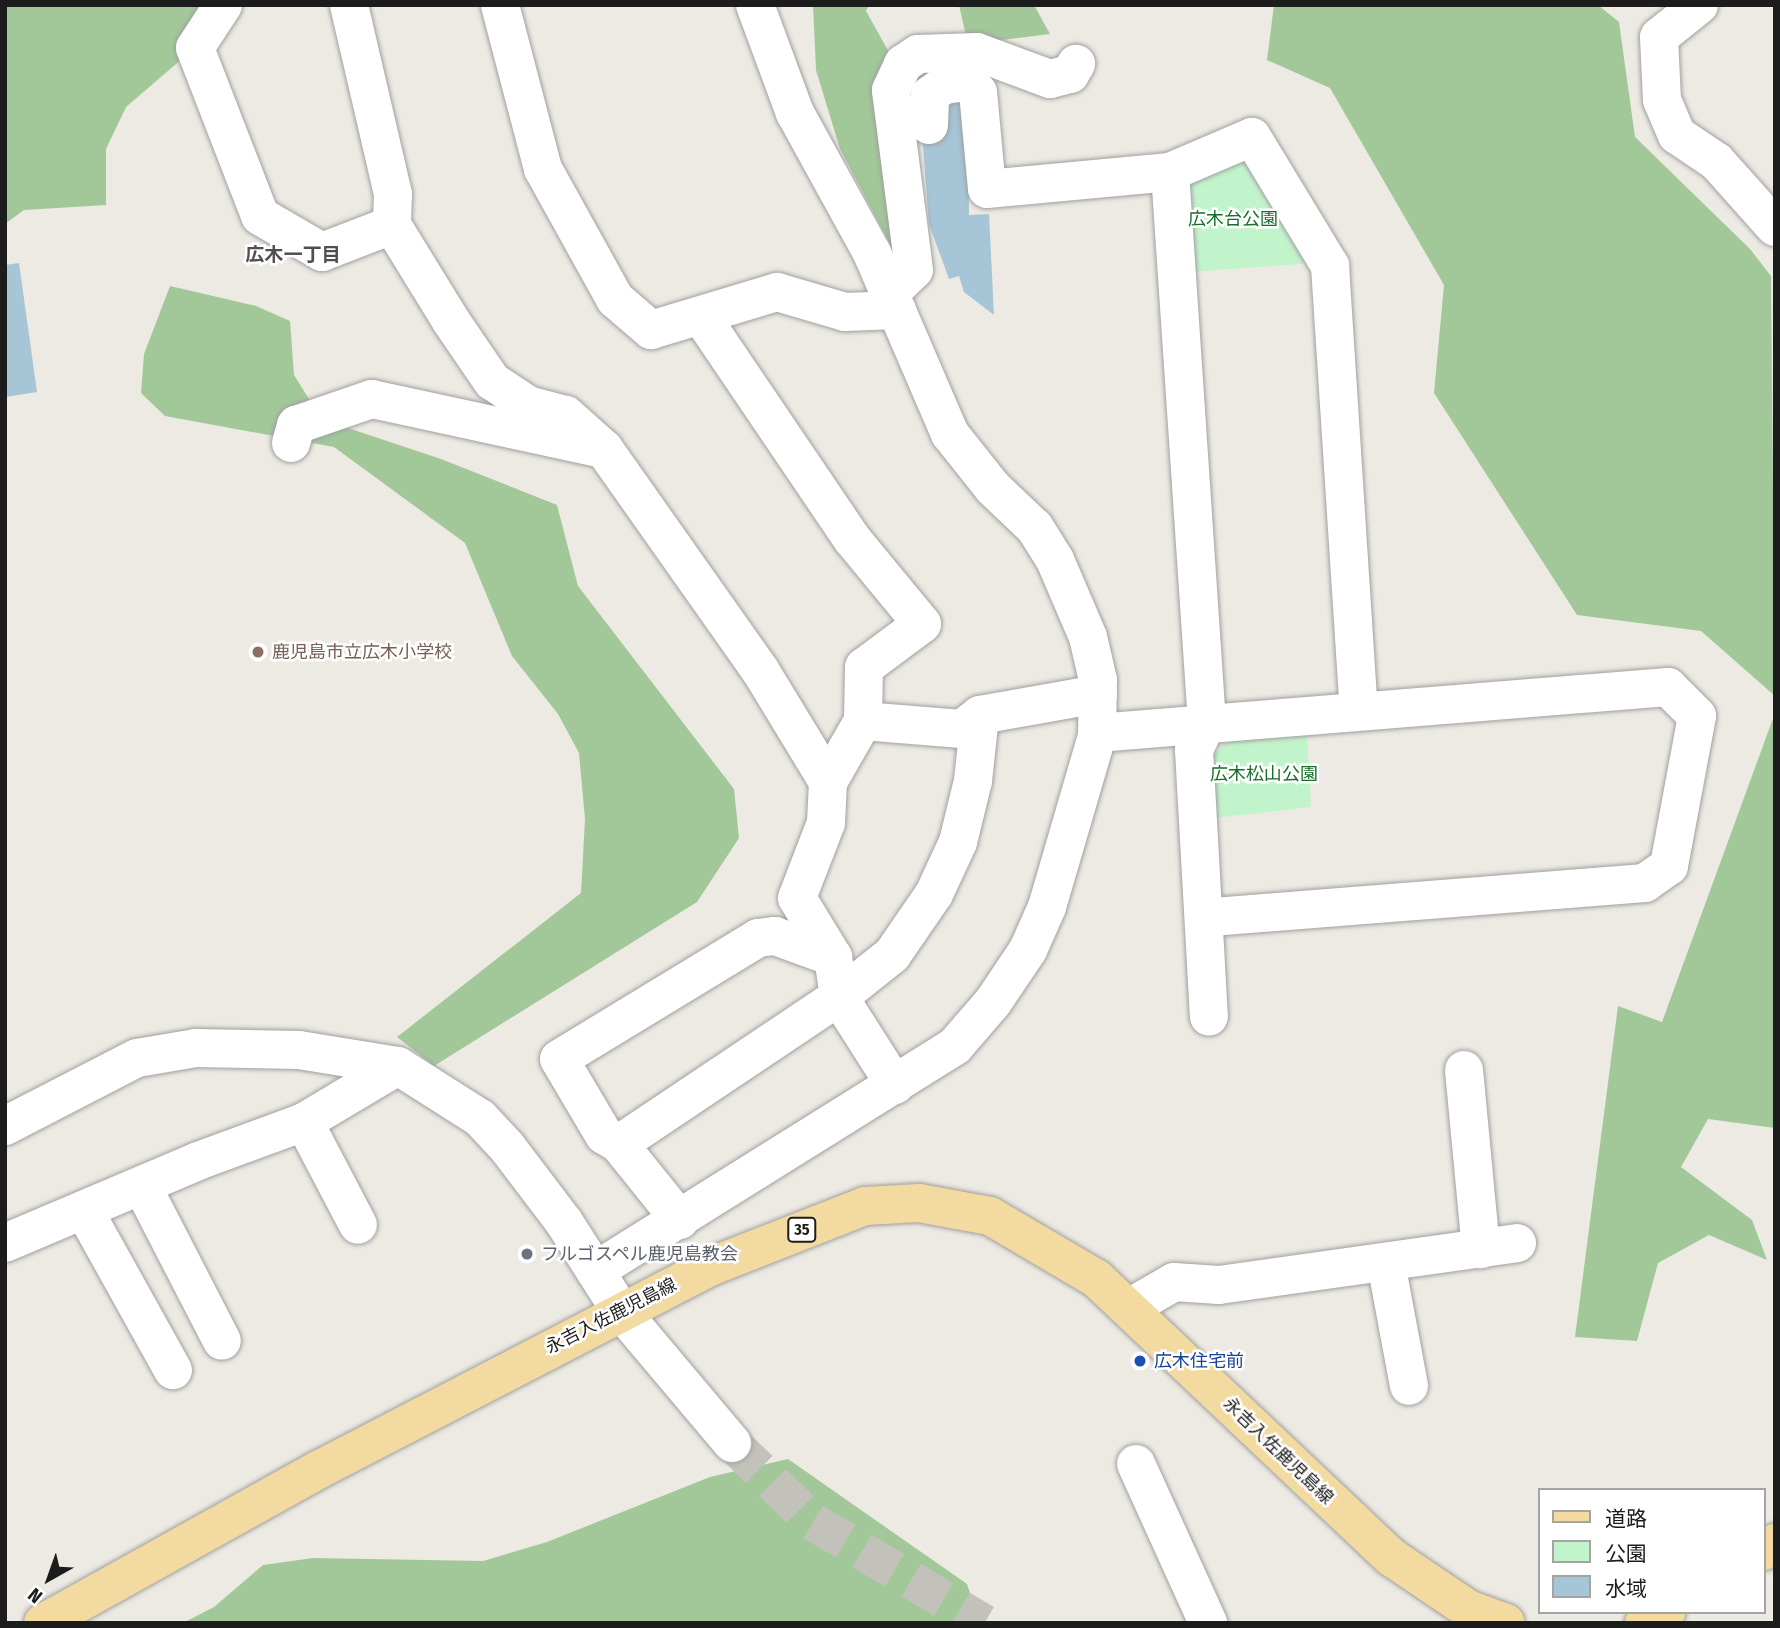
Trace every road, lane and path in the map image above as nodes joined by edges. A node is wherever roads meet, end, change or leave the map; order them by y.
1 (223, 5) edge
2 (349, 5) edge
3 (500, 5) edge
4 (755, 5) edge
5 (1699, 5) edge
6 (1076, 64) dead end
7 (929, 125) dead end
8 (1170, 172) junction
9 (392, 225) junction
10 (1775, 227) edge
11 (893, 302) junction
12 (701, 316) junction
13 (291, 443) dead end
14 (604, 449) junction
15 (1098, 694) junction
16 (1359, 711) junction
17 (980, 715) junction
18 (863, 721) junction
19 (1207, 723) junction
20 (1097, 733) junction
21 (828, 782) junction
22 (1204, 918) junction
23 (833, 957) junction
24 (839, 997) junction
25 (1209, 1017) dead end
26 (398, 1066) junction
27 (1464, 1070) dead end
28 (895, 1085) junction
29 (304, 1122) junction
30 (5, 1126) edge
31 (620, 1144) junction
32 (142, 1186) junction
33 (85, 1212) junction
34 (680, 1220) junction
35 (358, 1225) dead end
36 (5, 1242) edge
37 (1386, 1263) junction
38 (595, 1271) junction
39 (1129, 1308) junction
40 (620, 1310) junction
41 (222, 1341) dead end
42 (173, 1370) dead end
43 (1409, 1386) dead end
44 (732, 1443) tunnel mouth
45 (1136, 1464) dead end
46 (1663, 1614) edge
47 (43, 1623) edge
48 (1208, 1623) edge
49 (1506, 1623) edge
50 (1644, 1623) edge

1 - 9 street
2 - 9 street
3 - 12 street
4 - 11 street
5 - 10 street
6 - 11 street
7 - 8 street
8 - 16 street
8 - 19 street
9 - 14 street
11 - 12 street
11 - 15 street
12 - 18 street
13 - 14 street
14 - 21 street
15 - 17 street
15 - 20 street
16 - 19 street
16 - 22 street
17 - 18 street
17 - 24 street
18 - 21 street
19 - 20 street
19 - 22 street
20 - 28 street
21 - 23 street
22 - 25 street
23 - 24 street
23 - 31 street
24 - 28 street
24 - 31 street
26 - 29 street
26 - 30 street
26 - 38 street
27 - 37 street
28 - 34 street
29 - 32 street
29 - 35 street
31 - 34 street
32 - 33 street
32 - 41 street
33 - 36 street
33 - 42 street
34 - 38 street
37 - 39 street
37 - 43 street
38 - 40 street
39 - 40 main road, 永吉入佐鹿児島線 / 35
39 - 49 main road, 永吉入佐鹿児島線 / 35
40 - 44 street
40 - 47 main road, 永吉入佐鹿児島線 / 35
45 - 48 street
46 - 50 main road

